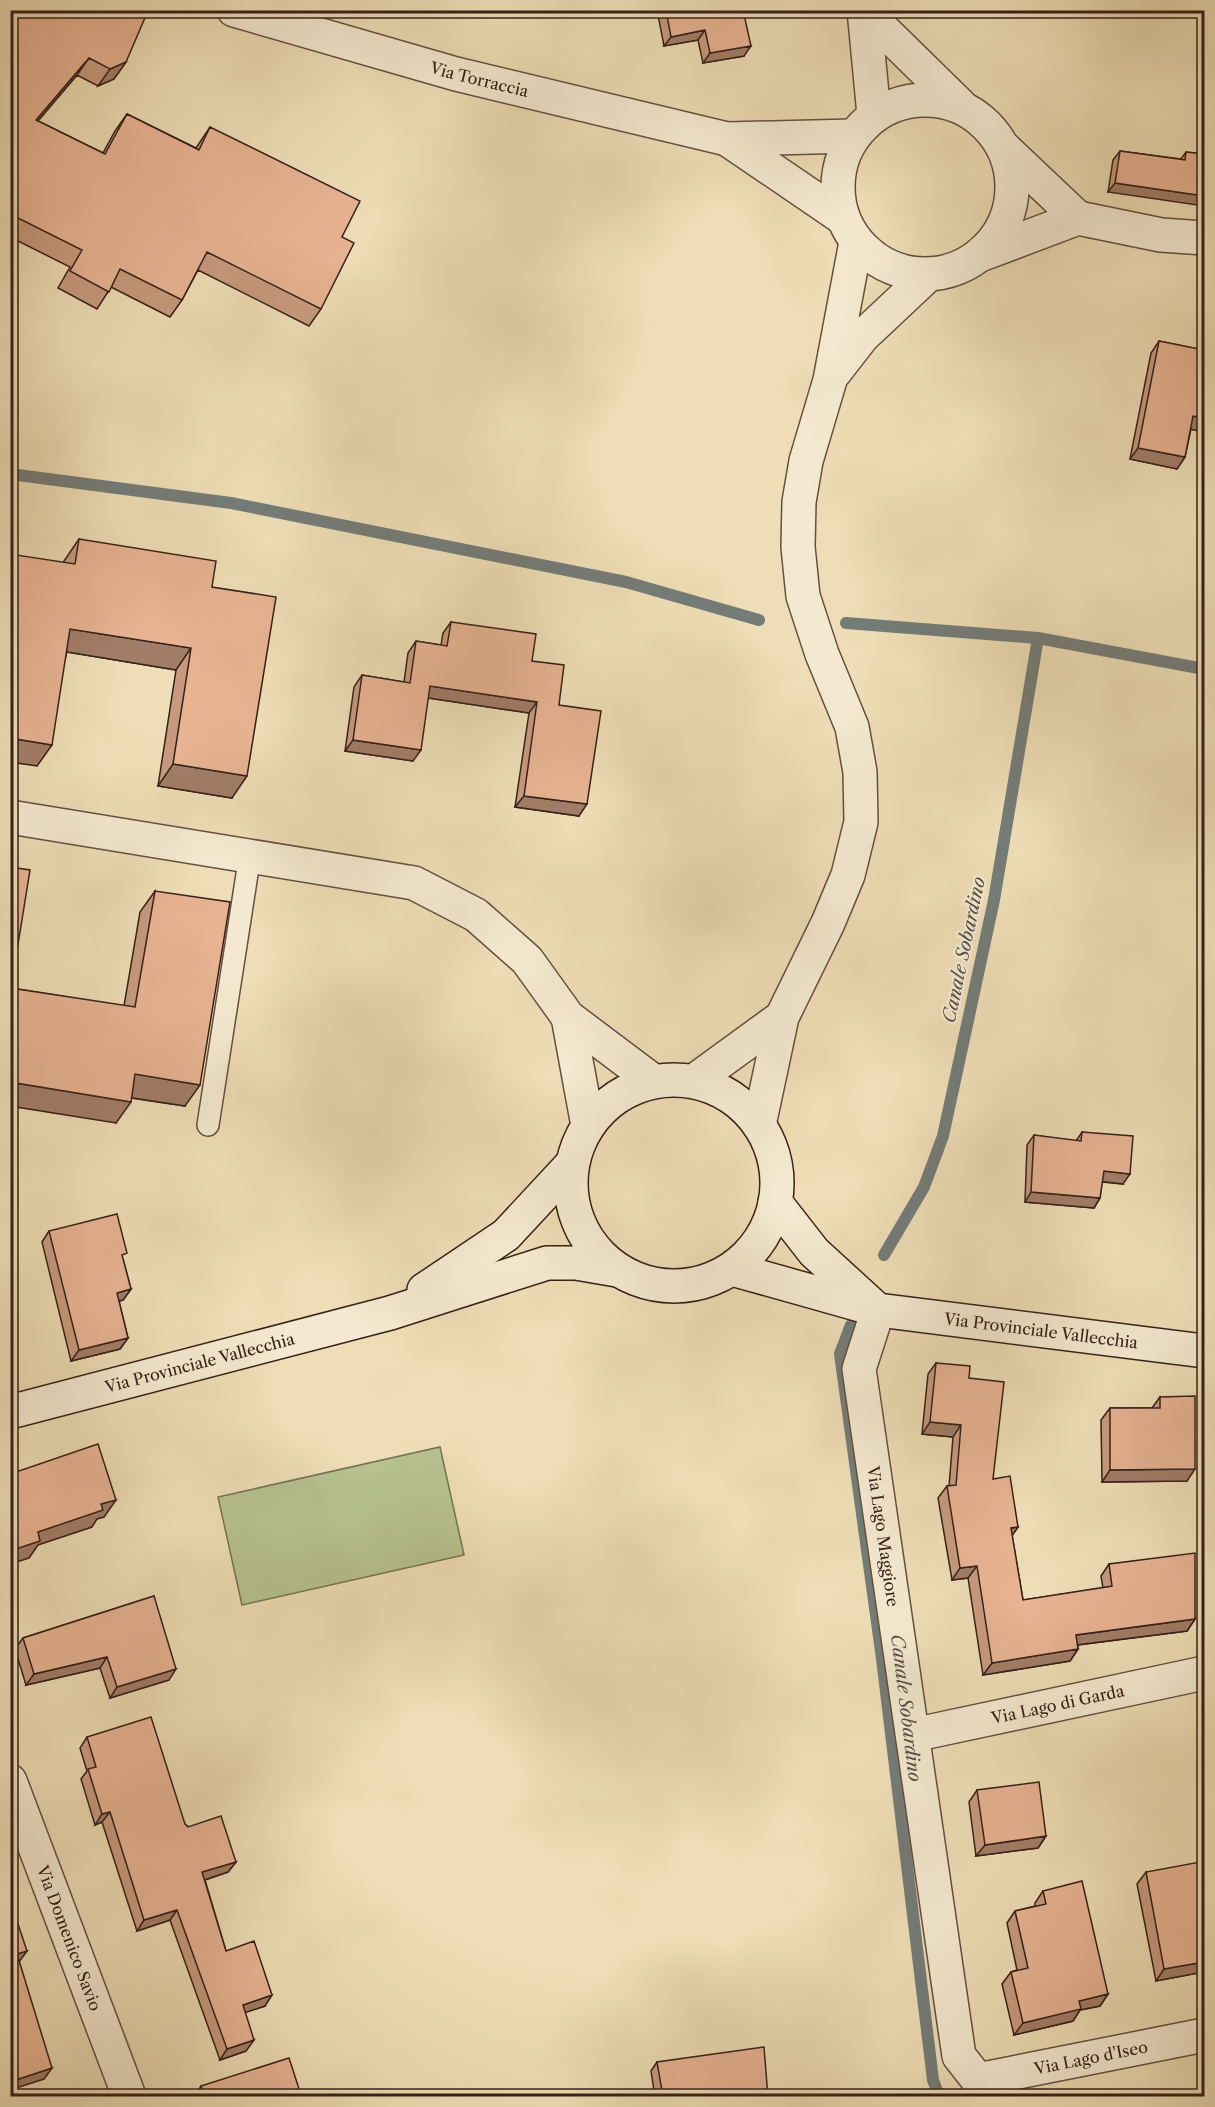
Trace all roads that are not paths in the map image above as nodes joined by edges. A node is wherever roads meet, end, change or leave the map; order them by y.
1 (234, 10) edge
2 (864, 11) edge
3 (961, 106) junction
4 (863, 126) junction
5 (727, 139) junction
6 (1004, 147) junction
7 (1078, 218) junction
8 (849, 230) junction
9 (1204, 238) edge
10 (980, 255) junction
11 (929, 274) junction
12 (830, 380) junction
13 (10, 817) edge
14 (250, 855) junction
15 (567, 1017) junction
16 (782, 1017) junction
17 (653, 1081) junction
18 (694, 1081) junction
19 (208, 1125) dead end
20 (759, 1125) junction
21 (588, 1126) junction
22 (573, 1164) junction
23 (775, 1202) junction
24 (732, 1269) junction
25 (617, 1270) junction
26 (878, 1310) junction
27 (390, 1313) junction
28 (1204, 1351) edge
29 (10, 1412) edge
30 (1204, 1673) edge
31 (913, 1735) junction
32 (10, 1780) edge
33 (1204, 2035) edge
34 (978, 2080) joint
35 (129, 2097) edge

1 - 5 street, Via Torraccia
2 - 3 street
2 - 4 street
3 - 4 street
3 - 6 street
4 - 5 street, Via Torraccia
4 - 8 street
5 - 8 street, Via Torraccia
6 - 7 street
6 - 10 street
7 - 9 street
7 - 10 street
8 - 11 street
8 - 12 street
10 - 11 street
11 - 12 street
12 - 16 street
13 - 14 street
14 - 15 street
14 - 19 lane
15 - 17 street
15 - 21 street
16 - 18 street
16 - 20 street
17 - 18 street, Via Provinciale Vallecchia
17 - 21 street, Via Provinciale Vallecchia
18 - 20 street, Via Provinciale Vallecchia
20 - 23 street, Via Provinciale Vallecchia
21 - 22 street, Via Provinciale Vallecchia
22 - 25 street, Via Provinciale Vallecchia
22 - 27 street, Via Provinciale Vallecchia
23 - 24 street, Via Provinciale Vallecchia
23 - 26 street
24 - 25 street, Via Provinciale Vallecchia
24 - 26 street, Via Provinciale Vallecchia
25 - 27 street, Via Provinciale Vallecchia
26 - 28 street, Via Provinciale Vallecchia
26 - 31 street, Via Lago Maggiore
27 - 29 street, Via Provinciale Vallecchia
30 - 31 street, Via Lago di Garda
31 - 34 street, Via Lago Maggiore
32 - 35 street, Via Domenico Savio
33 - 34 street, Via Lago d'Iseo

